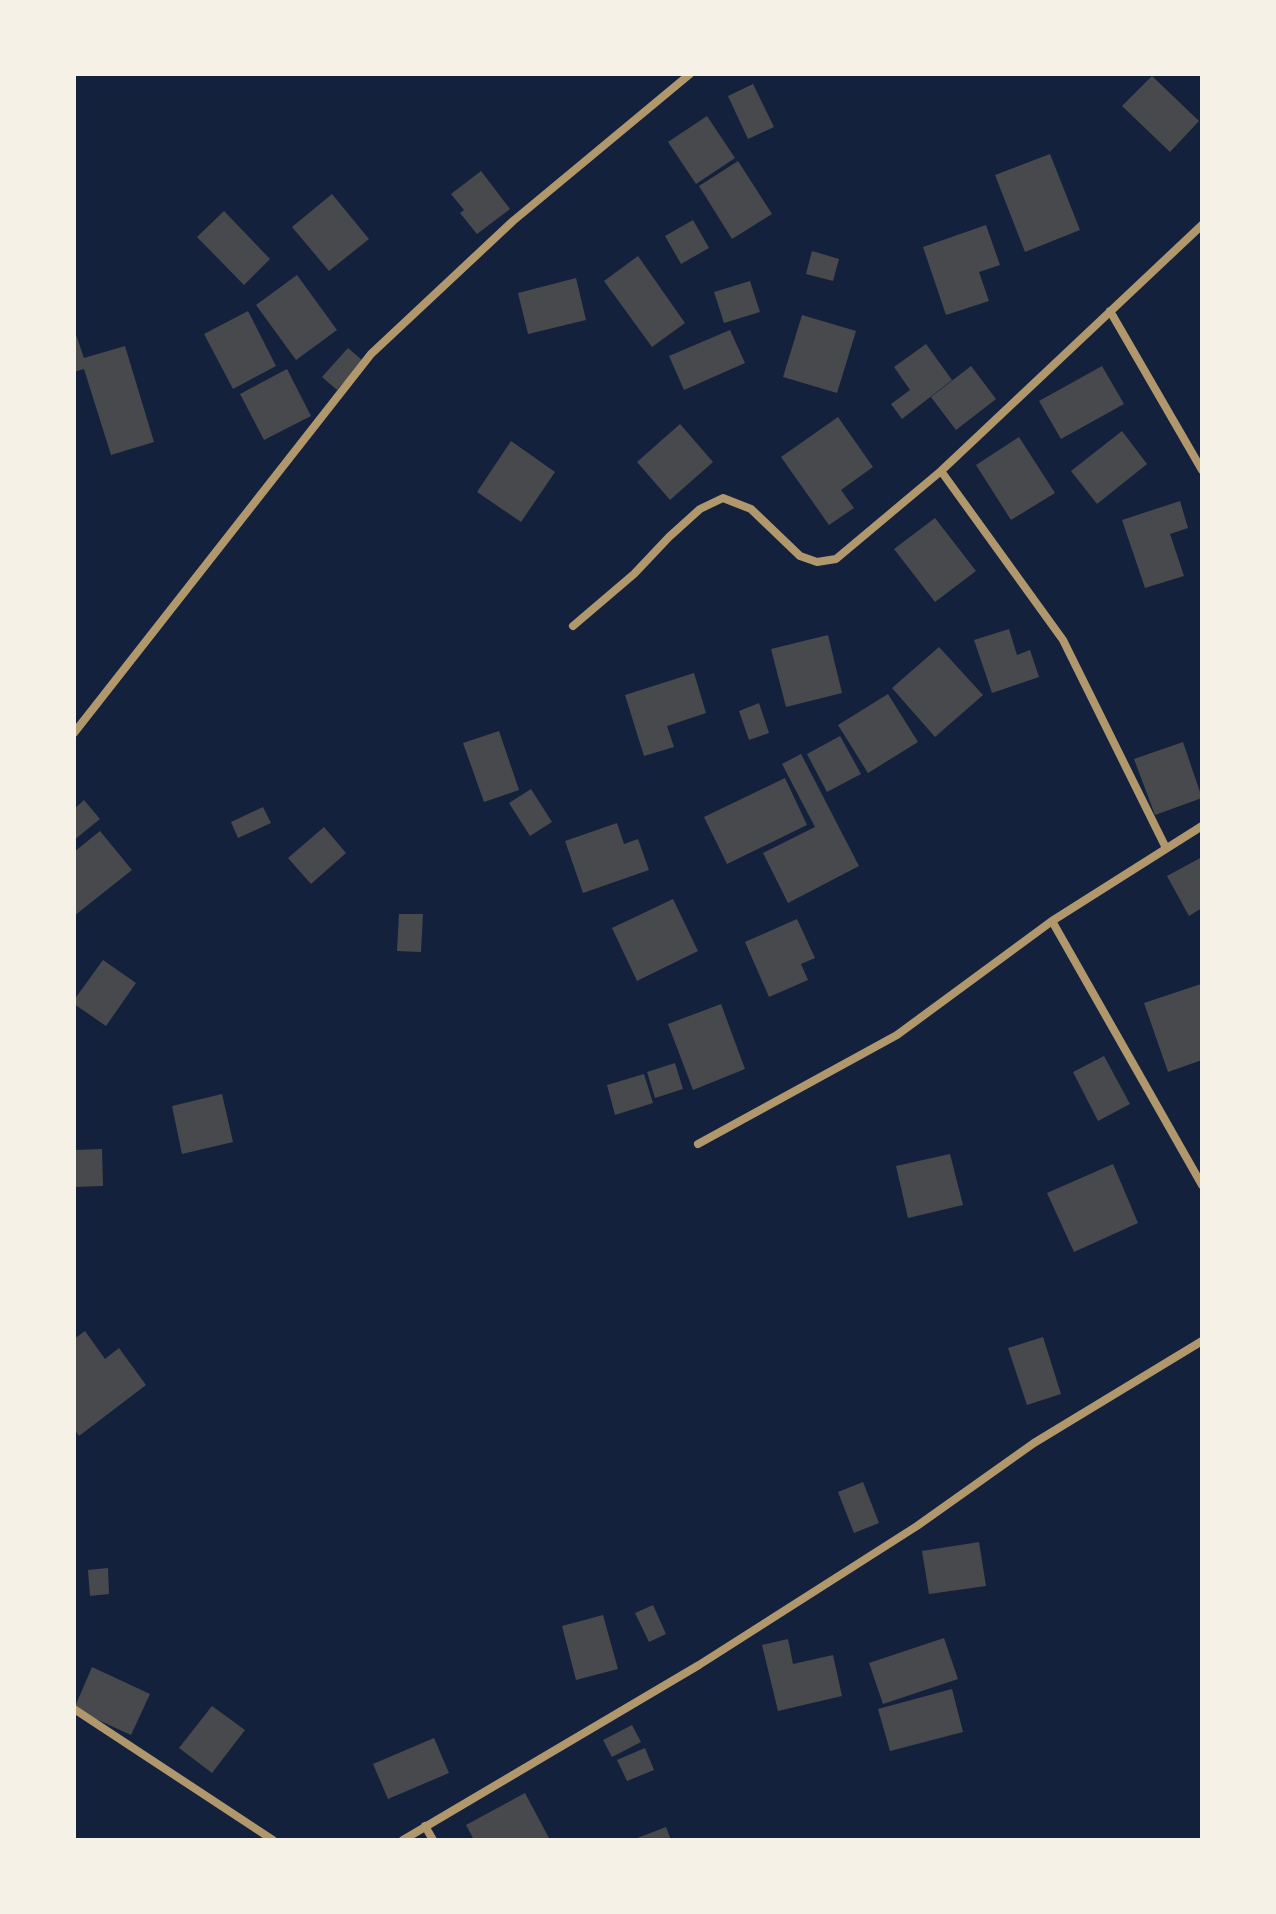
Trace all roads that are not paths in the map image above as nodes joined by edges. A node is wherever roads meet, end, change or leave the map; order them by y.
1 (690, 74) edge
2 (1202, 225) edge
3 (1110, 311) junction
4 (1202, 470) edge
5 (941, 471) junction
6 (573, 626) dead end
7 (74, 733) edge
8 (1202, 826) edge
9 (1166, 848) junction
10 (1052, 921) junction
11 (698, 1144) dead end
12 (1202, 1185) edge
13 (1202, 1341) edge
14 (74, 1709) edge
15 (425, 1826) junction
16 (273, 1840) edge
17 (403, 1840) edge
18 (433, 1840) edge

1 - 7 street
2 - 3 street
3 - 4 street
3 - 5 street
5 - 6 street
5 - 9 street
8 - 9 street
9 - 10 street
10 - 11 street
10 - 12 street
13 - 15 street
14 - 16 street
15 - 17 street
15 - 18 street

